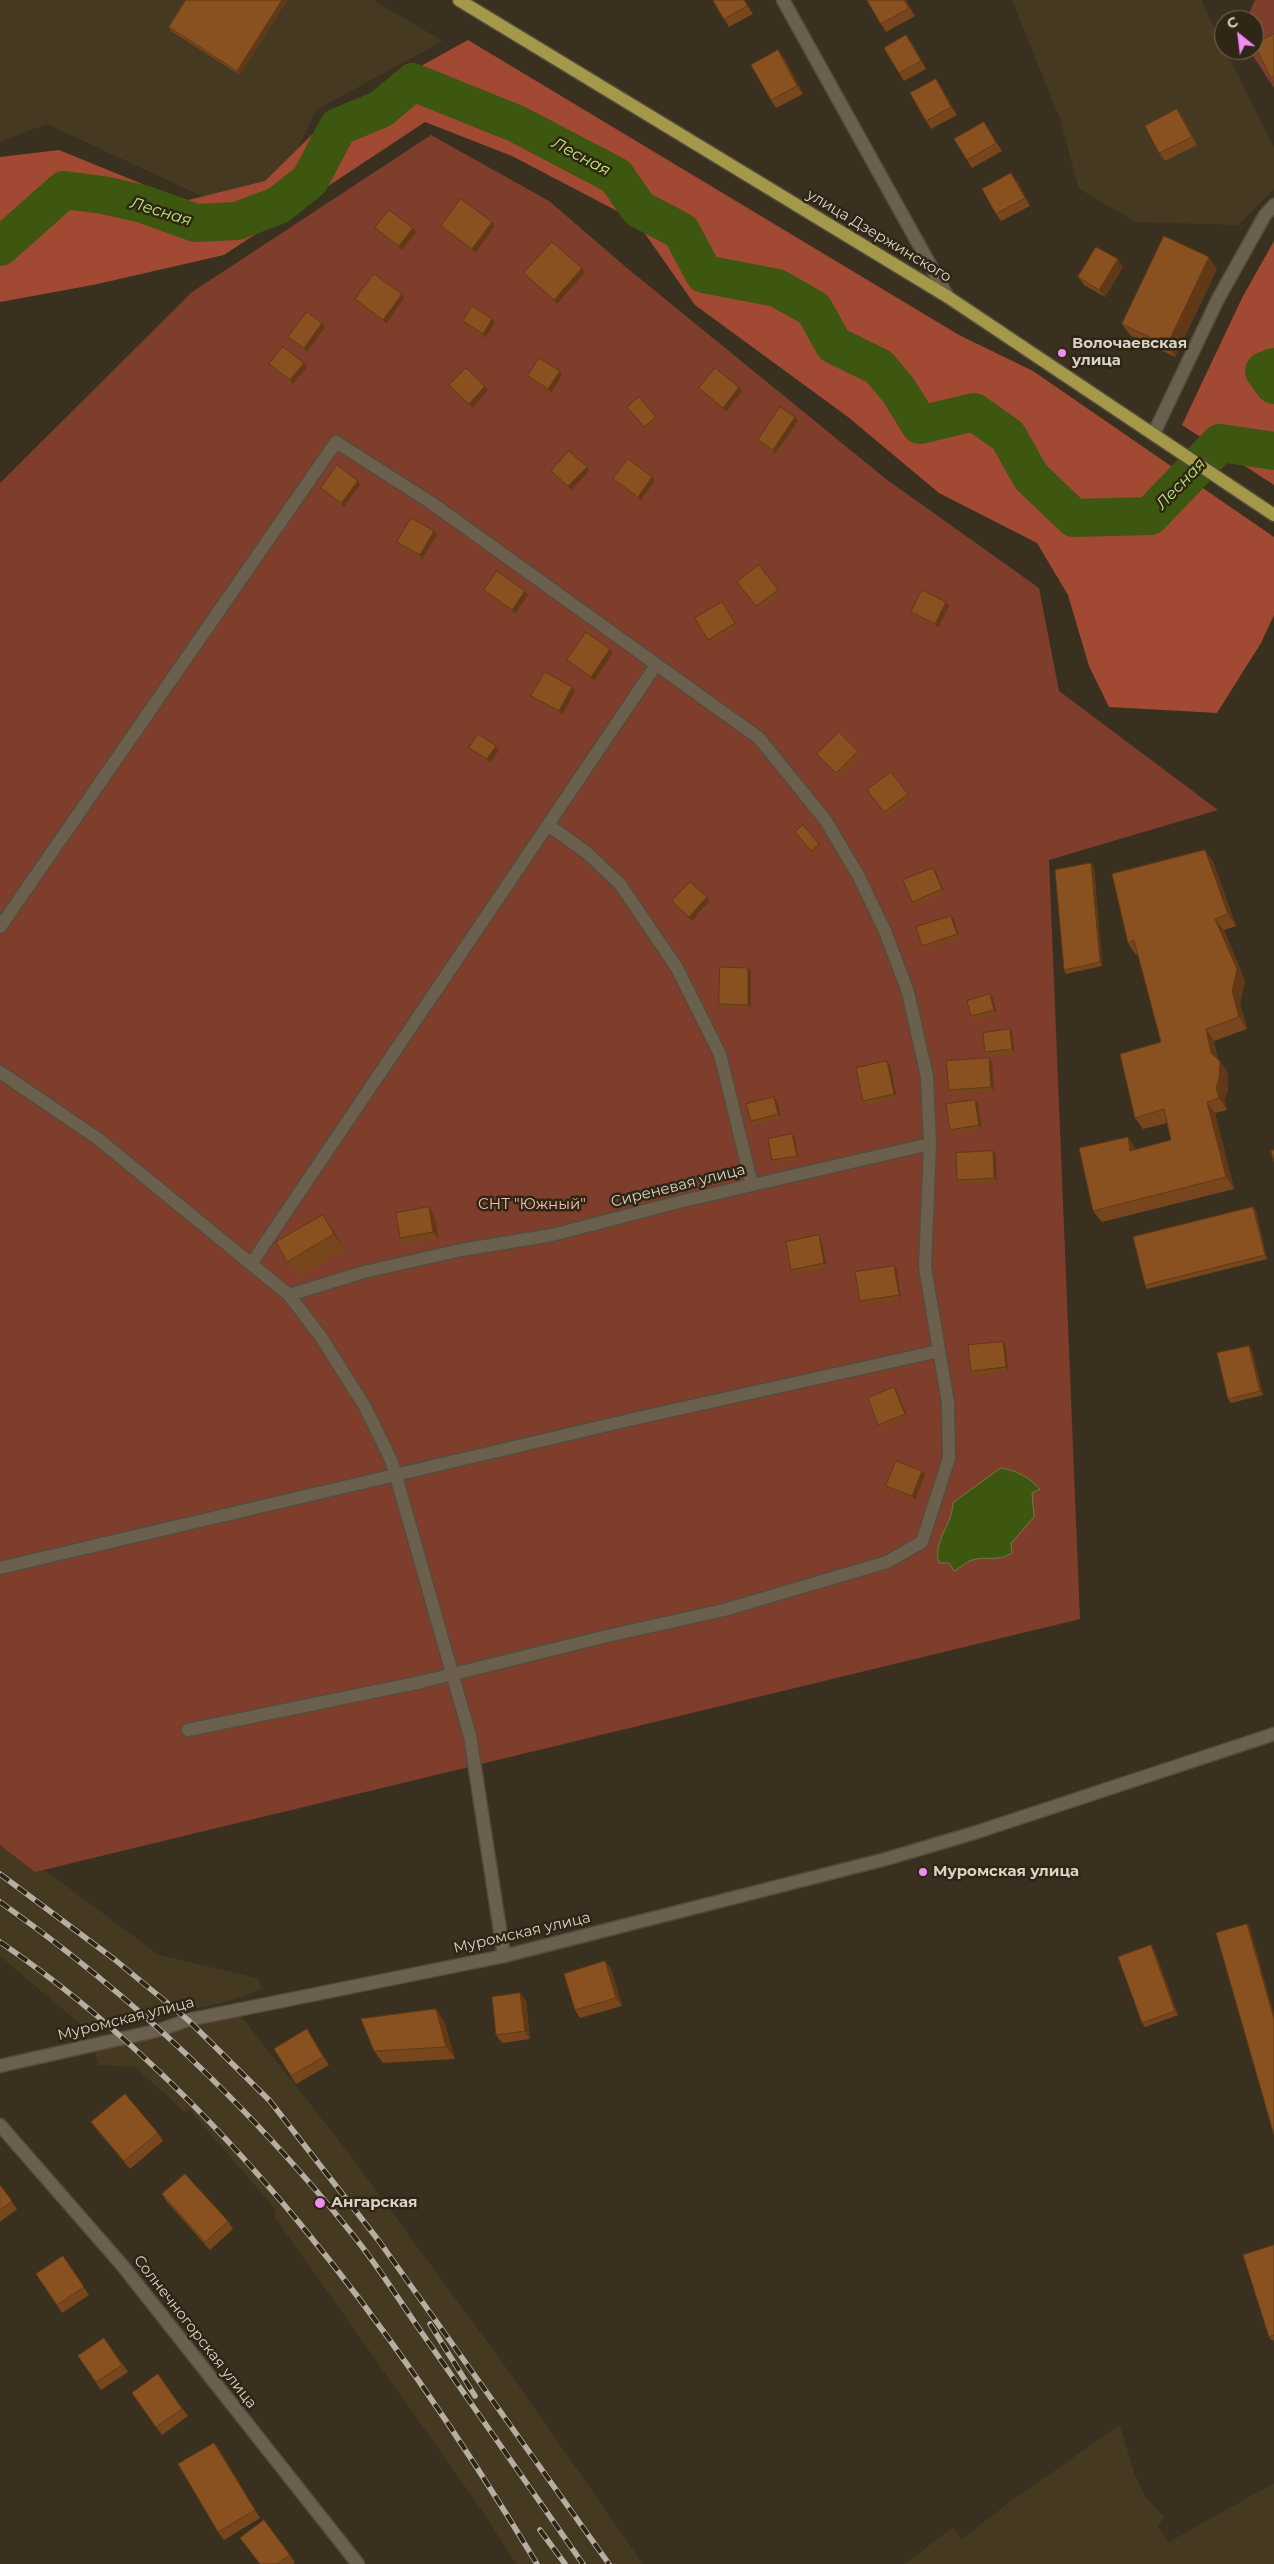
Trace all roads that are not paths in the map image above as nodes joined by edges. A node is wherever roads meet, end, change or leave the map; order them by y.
1 (459, 0) edge
2 (783, 0) edge
3 (1274, 205) edge
4 (948, 297) junction
5 (1154, 433) junction
6 (1274, 515) edge
7 (656, 665) junction
8 (548, 825) junction
9 (0, 927) edge
10 (0, 1072) edge
11 (930, 1144) junction
12 (752, 1185) junction
13 (251, 1264) junction
14 (289, 1295) junction
15 (939, 1351) junction
16 (396, 1475) junction
17 (0, 1568) edge
18 (454, 1674) junction
19 (188, 1730) dead end
20 (1274, 1734) edge
21 (504, 1956) junction
22 (0, 2066) edge
23 (0, 2125) edge
24 (358, 2564) edge

1 - 4 main road, улица Дзержинского
2 - 4 street
3 - 5 street
4 - 5 main road, улица Дзержинского
5 - 6 main road, улица Дзержинского
7 - 8 street
7 - 9 street
7 - 11 street
8 - 12 street
8 - 13 street
10 - 13 street
11 - 12 street, Сиреневая улица
11 - 15 street
12 - 14 street, Сиреневая улица
13 - 14 street
14 - 16 street
15 - 16 street
15 - 18 street
16 - 17 street
16 - 18 street
18 - 19 street
18 - 21 street
20 - 21 street, Муромская улица
21 - 22 street, Муромская улица
23 - 24 street, Солнечногорская улица

